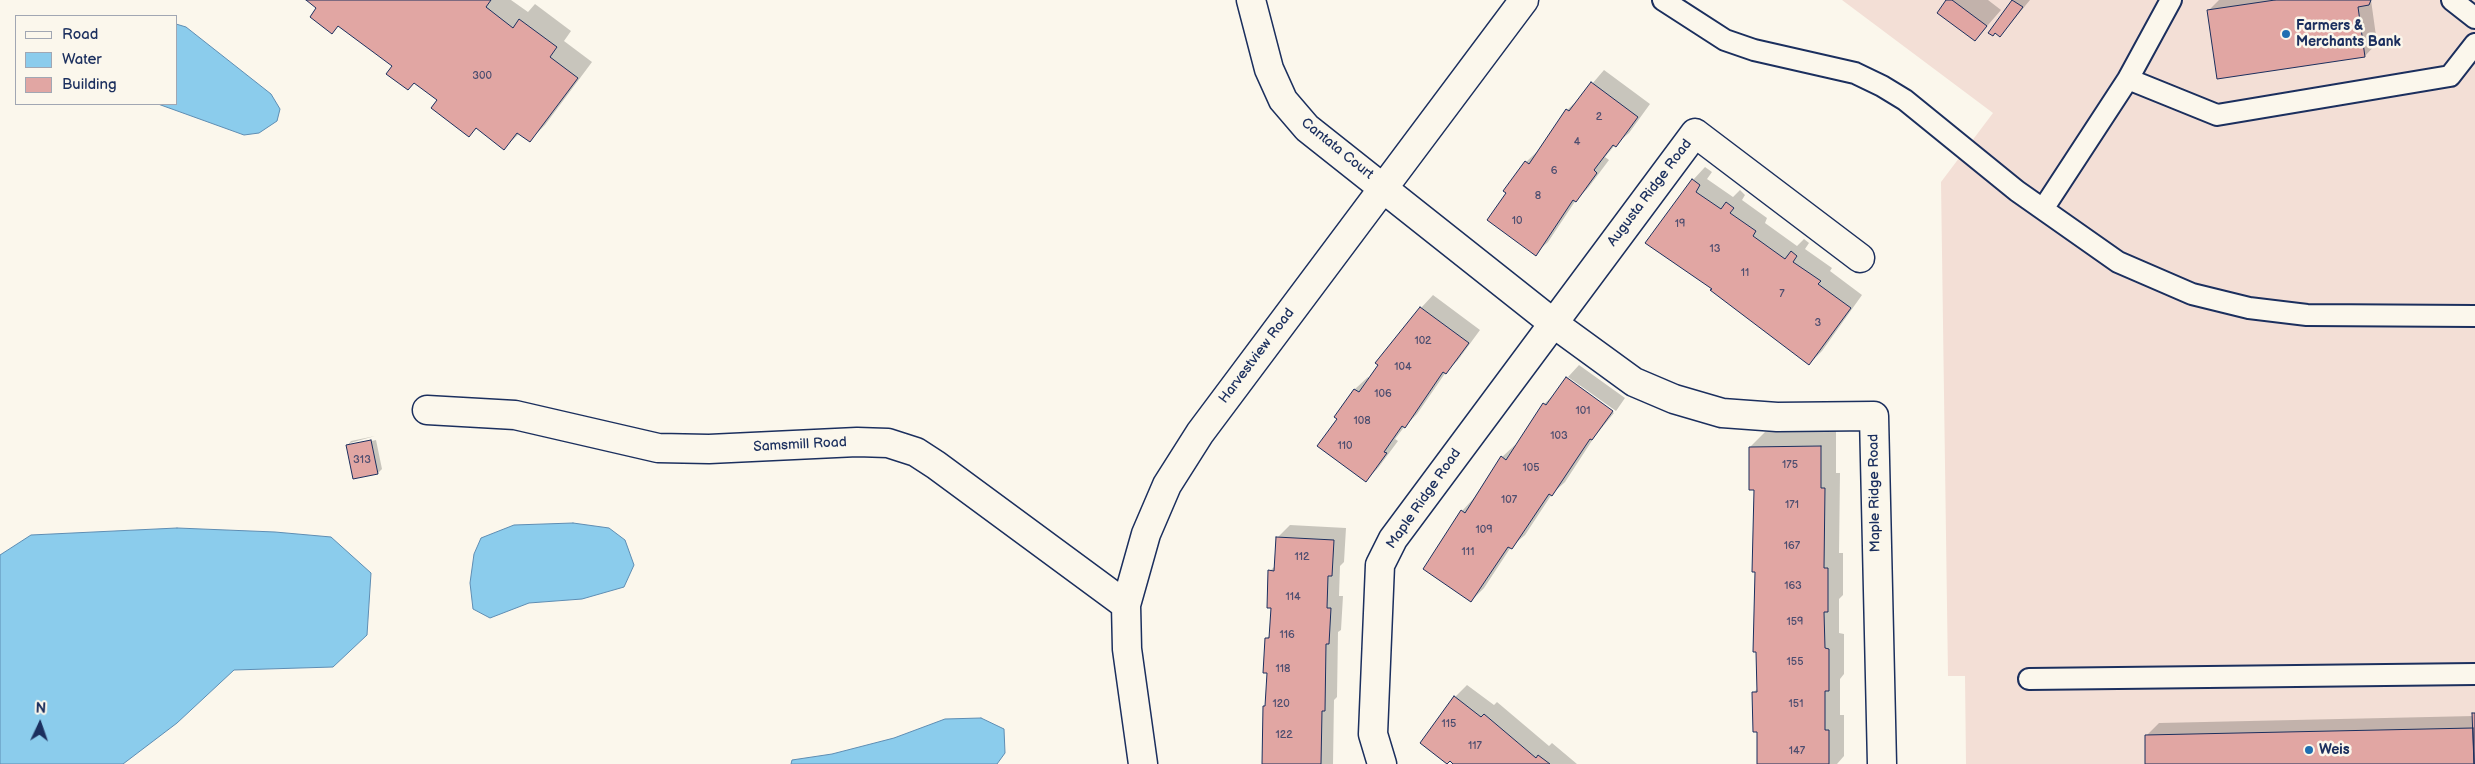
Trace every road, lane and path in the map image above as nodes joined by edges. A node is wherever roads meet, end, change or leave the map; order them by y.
1 (1251, 0) edge
2 (1524, 0) edge
3 (1663, 0) edge
4 (2171, 0) edge
5 (2452, 0) edge
6 (2475, 18) edge
7 (2475, 44) edge
8 (2128, 79) junction
9 (1383, 186) junction
10 (2043, 208) junction
11 (1860, 258) dead end
12 (2475, 316) edge
13 (1554, 322) junction
14 (427, 410) dead end
15 (1126, 605) junction
16 (2475, 674) edge
17 (2029, 679) dead end
18 (1143, 764) edge
19 (1382, 764) edge
20 (1882, 764) edge

1 - 9 street, Cantata Court
2 - 9 street, Harvestview Road
3 - 10 lane
4 - 8 lane
5 - 6 lane
7 - 8 lane
8 - 10 lane
9 - 13 street, Maple Ridge Road
9 - 15 street, Harvestview Road
10 - 12 lane
11 - 13 street, Augusta Ridge Road
13 - 19 street, Maple Ridge Road
13 - 20 street, Maple Ridge Road
14 - 15 street, Samsmill Road
15 - 18 street, Harvestview Road
16 - 17 lane

